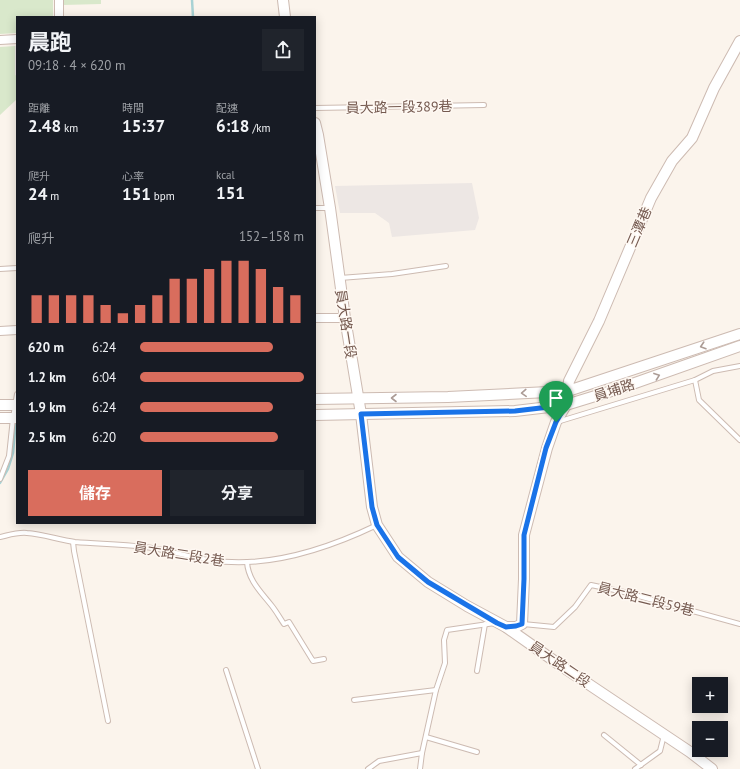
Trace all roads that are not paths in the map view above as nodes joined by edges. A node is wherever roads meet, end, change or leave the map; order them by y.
1 (58, 0) edge
2 (283, 0) edge
3 (59, 16) edge
4 (285, 16) edge
5 (16, 39) edge
6 (0, 40) edge
7 (740, 41) edge
8 (484, 105) dead end
9 (316, 108) edge
10 (316, 129) edge
11 (316, 208) edge
12 (330, 208) junction
13 (446, 266) dead end
14 (16, 268) edge
15 (0, 269) edge
16 (340, 278) junction
17 (316, 318) edge
18 (345, 318) junction
19 (16, 330) edge
20 (0, 331) edge
21 (740, 334) edge
22 (740, 346) edge
23 (740, 366) edge
24 (695, 380) junction
25 (568, 391) junction
26 (358, 398) junction
27 (316, 399) edge
28 (0, 405) edge
29 (16, 405) edge
30 (566, 405) junction
31 (361, 414) junction
32 (316, 415) edge
33 (0, 418) edge
34 (15, 418) edge
35 (556, 422) junction
36 (740, 440) edge
37 (0, 479) edge
38 (377, 525) junction
39 (0, 536) edge
40 (73, 542) junction
41 (247, 562) junction
42 (485, 624) junction
43 (522, 624) junction
44 (740, 624) edge
45 (502, 625) junction
46 (324, 659) dead end
47 (226, 670) dead end
48 (477, 671) dead end
49 (436, 690) junction
50 (354, 700) dead end
51 (108, 721) dead end
52 (664, 734) junction
53 (604, 735) dead end
54 (426, 737) junction
55 (477, 752) dead end
56 (422, 753) junction
57 (641, 765) junction
58 (258, 769) edge
59 (368, 769) edge
60 (420, 769) edge
61 (635, 769) edge
62 (712, 769) edge

1 - 3 street
2 - 4 street
5 - 6 street
7 - 25 street, 三潭巷
8 - 9 lane, 員大路一段389巷
10 - 12 street, 員大路一段
11 - 12 lane
12 - 16 street, 員大路一段
13 - 16 lane
14 - 15 lane
16 - 18 street, 員大路一段
17 - 18 street
18 - 26 street, 員大路一段
19 - 20 street
21 -> 25 street, 員埔路
30 -> 22 street, 員埔路
23 - 24 lane
24 - 35 lane
24 - 36 lane
25 -> 26 street, 員埔路
25 - 30 street, 三潭巷
26 - 27 street, 員埔路
26 - 31 street, 員大路一段
28 - 29 street
29 - 34 lane
30 - 31 street, 員埔路
30 - 35 street, 三潭巷
31 - 32 street, 員埔路
31 - 38 street, 員大路一段
33 - 34 street
34 - 37 lane
35 - 43 street, 三潭巷
38 - 41 lane, 員大路二段2巷
38 - 45 street, 員大路二段
39 - 40 lane, 員大路二段2巷
40 - 41 lane, 員大路二段2巷
40 - 51 lane
41 - 46 lane
42 - 45 lane
42 - 48 lane
42 - 49 lane
43 - 44 lane, 員大路二段59巷
43 - 45 street
45 - 52 street, 員大路二段
47 - 58 lane
49 - 50 lane
49 - 54 lane
52 - 57 lane
52 - 62 street, 員大路二段
53 - 57 lane
54 - 55 lane
54 - 56 lane
56 - 59 lane
56 - 60 lane
57 - 61 lane

